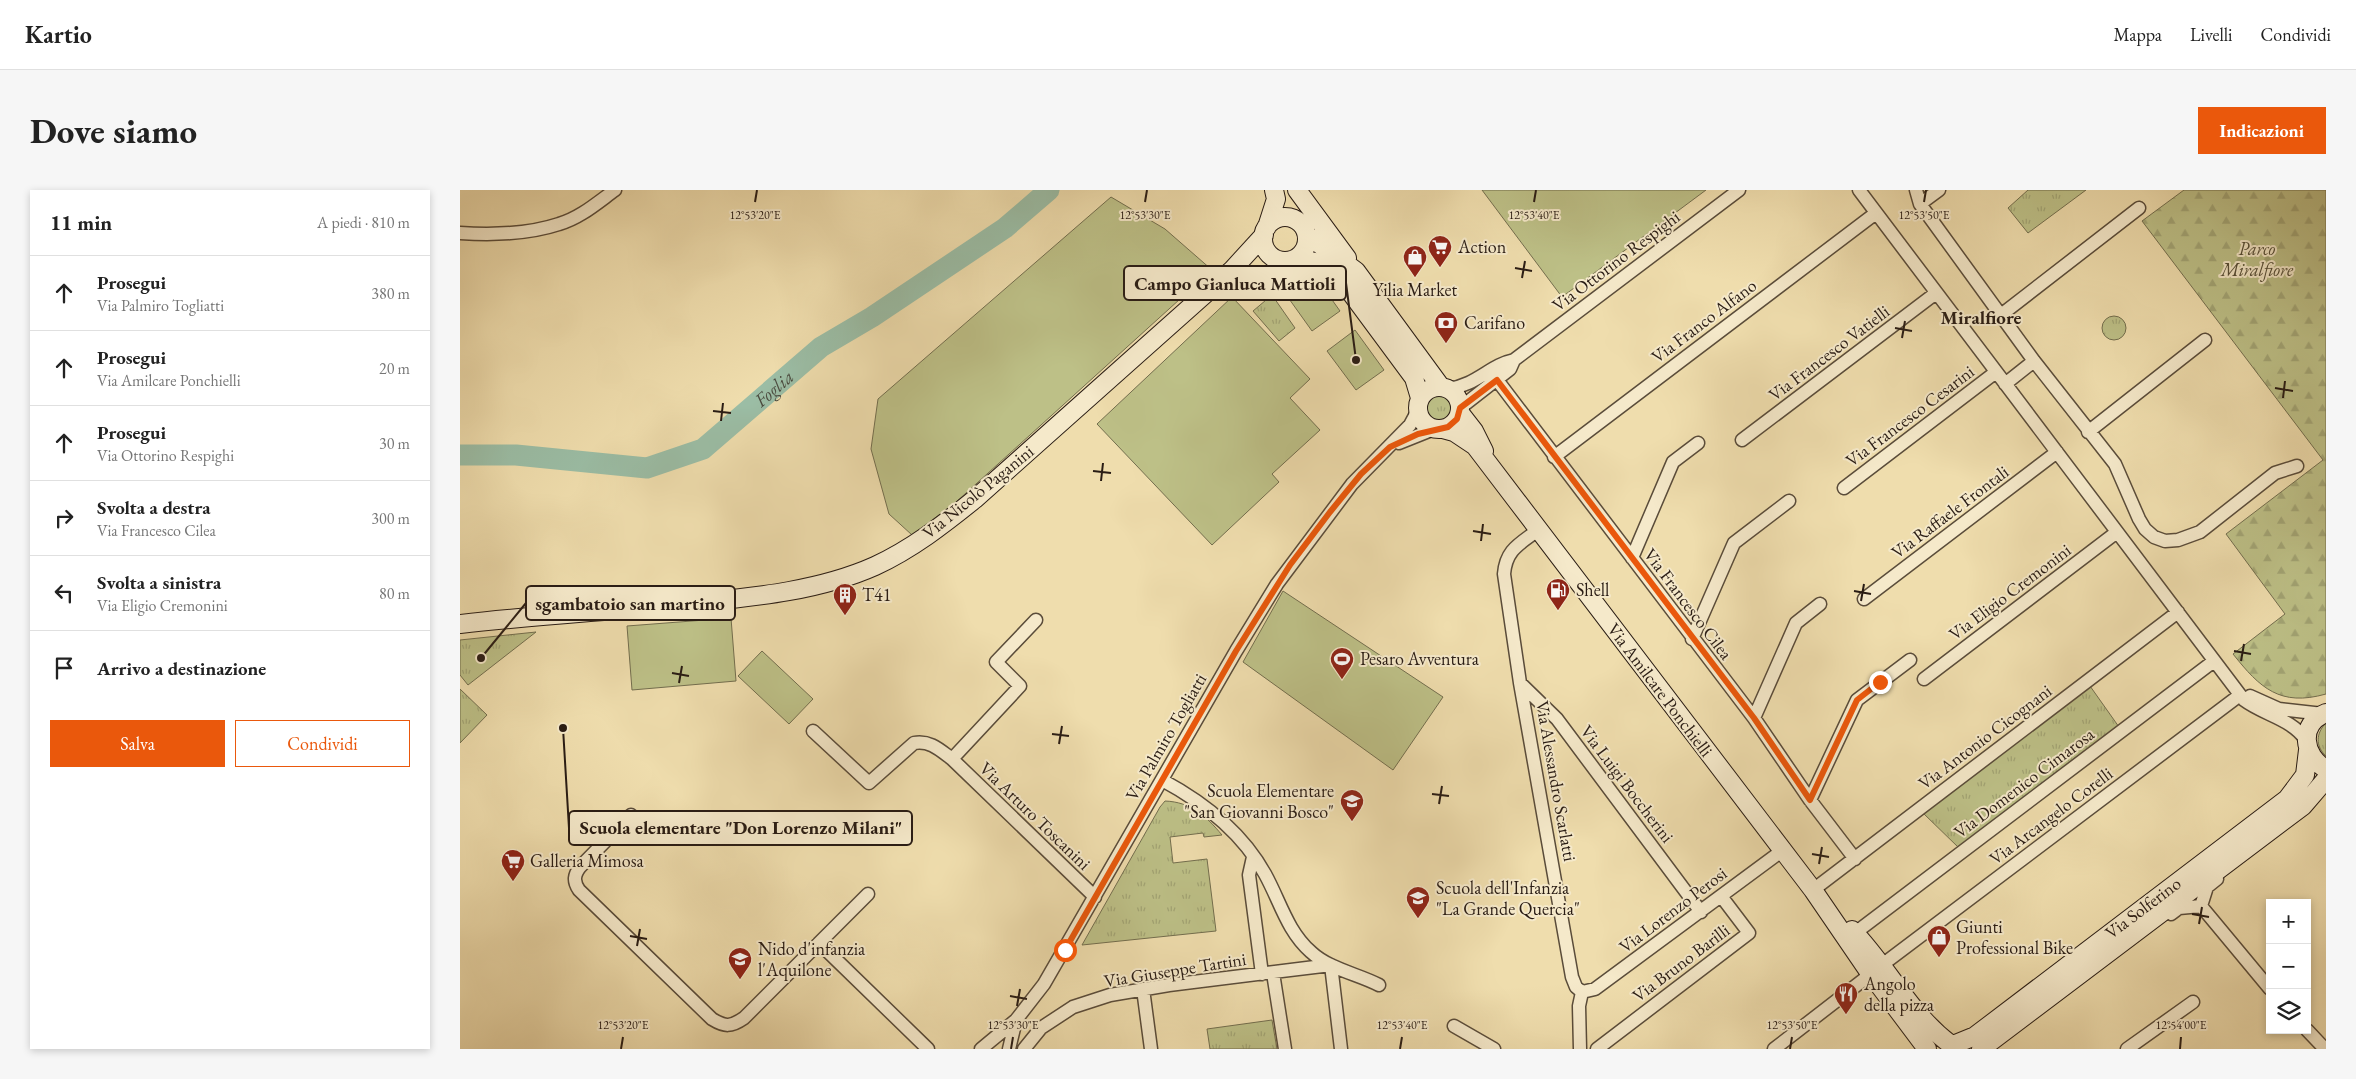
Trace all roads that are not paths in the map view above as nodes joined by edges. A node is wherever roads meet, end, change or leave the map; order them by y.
1 (615, 190) edge
2 (1274, 190) edge
3 (1286, 190) edge
4 (1298, 190) edge
5 (1740, 190) edge
6 (1859, 190) edge
7 (1916, 190) edge
8 (1939, 190) edge
9 (1920, 204) junction
10 (2139, 208) dead end
11 (1876, 213) junction
12 (1296, 220) junction
13 (1265, 231) junction
14 (460, 233) edge
15 (1307, 235) junction
16 (1274, 258) junction
17 (1293, 260) junction
18 (1232, 270) junction
19 (1356, 270) junction
20 (1936, 293) junction
21 (2001, 315) junction
22 (2205, 340) dead end
23 (2034, 361) junction
24 (1996, 372) junction
25 (1494, 376) junction
26 (2005, 384) junction
27 (1444, 388) junction
28 (1419, 404) junction
29 (1460, 411) junction
30 (1439, 429) junction
31 (2088, 432) junction
32 (1742, 440) dead end
33 (1698, 444) dead end
34 (1390, 447) junction
35 (2057, 452) junction
36 (1554, 457) junction
37 (2297, 466) dead end
38 (1844, 488) dead end
39 (1508, 489) junction
40 (1789, 501) dead end
41 (1538, 530) junction
42 (2117, 532) junction
43 (1632, 558) junction
44 (1864, 599) dead end
45 (1820, 604) dead end
46 (2178, 612) junction
47 (1036, 620) dead end
48 (460, 624) edge
49 (1692, 639) junction
50 (1910, 660) dead end
51 (2214, 661) junction
52 (1924, 679) dead end
53 (1520, 683) junction
54 (2238, 692) junction
55 (2324, 713) edge
56 (1754, 718) junction
57 (814, 731) dead end
58 (2307, 745) junction
59 (952, 759) junction
60 (2326, 769) edge
61 (2326, 779) edge
62 (1162, 780) junction
63 (1810, 800) junction
64 (631, 815) dead end
65 (2266, 834) junction
66 (1783, 850) junction
67 (1253, 857) junction
68 (1854, 859) junction
69 (1813, 890) junction
70 (868, 894) dead end
71 (1721, 896) junction
72 (1095, 897) junction
73 (2205, 911) junction
74 (1701, 912) junction
75 (1855, 933) junction
76 (819, 943) junction
77 (2119, 944) junction
78 (1312, 954) junction
79 (1331, 965) junction
80 (1877, 970) junction
81 (1290, 971) junction
82 (1268, 974) junction
83 (2266, 984) edge
84 (1379, 985) dead end
85 (1143, 989) junction
86 (1582, 992) junction
87 (2193, 1002) dead end
88 (1016, 1020) junction
89 (1454, 1026) dead end
90 (2311, 1034) edge
91 (1949, 1047) edge
92 (1024, 1048) edge
93 (928, 1049) edge
94 (981, 1049) edge
95 (1009, 1049) edge
96 (1151, 1049) edge
97 (1285, 1049) edge
98 (1341, 1049) edge
99 (1494, 1049) edge
100 (1580, 1049) edge
101 (1597, 1049) edge
102 (1774, 1049) edge
103 (1927, 1049) edge
104 (1981, 1049) edge
105 (2127, 1049) edge
106 (2325, 1049) edge

1 - 14 street
2 - 13 main road
3 - 12 main road, Via Amilcare Ponchielli
4 - 19 main road
5 - 25 street, Via Ottorino Respighi
6 - 11 street
7 - 9 street
8 - 9 street
9 - 21 street
10 - 21 street
11 - 20 street
11 - 36 street, Via Franco Alfano
12 - 13 main road
12 - 15 main road, Via Amilcare Ponchielli
13 - 16 main road
13 - 18 main road, Via Nicolò Paganini
15 - 17 main road
15 - 19 main road, Via Amilcare Ponchielli
16 - 17 main road, Via Amilcare Ponchielli
16 - 18 main road, Via Nicolò Paganini
17 - 28 main road, Via Amilcare Ponchielli
18 - 48 main road, Via Nicolò Paganini
19 - 27 main road, Via Amilcare Ponchielli
20 - 24 street
20 - 32 street, Via Francesco Vatielli
21 - 23 street
22 - 31 street
23 - 26 street
23 - 31 street
24 - 26 street
24 - 38 street, Via Francesco Cesarini
25 - 27 street, Via Ottorino Respighi
25 - 29 street, Via Ottorino Respighi
25 - 36 street, Via Francesco Cilea
26 - 35 street
27 - 28 main road
27 - 29 main road, Via Amilcare Ponchielli
28 - 30 main road, Via Amilcare Ponchielli
28 - 34 street, Via Palmiro Togliatti
29 - 30 main road
29 - 39 main road, Via Amilcare Ponchielli
30 - 34 street, Via Palmiro Togliatti
30 - 39 main road, Via Amilcare Ponchielli
31 - 37 street
33 - 43 street
34 - 62 street, Via Palmiro Togliatti
35 - 42 street
35 - 44 street, Via Raffaele Frontali
36 - 43 street, Via Francesco Cilea
39 - 41 main road, Via Amilcare Ponchielli
40 - 49 street
41 - 53 street, Via Alessandro Scarlatti
41 - 66 main road, Via Amilcare Ponchielli
42 - 46 street
42 - 52 street, Via Eligio Cremonini
43 - 49 street, Via Francesco Cilea
45 - 56 street
46 - 51 street
46 - 68 street, Via Antonio Cicognani
47 - 59 street
49 - 56 street, Via Francesco Cilea
50 - 63 street
51 - 54 street
51 - 75 street, Via Domenico Cimarosa
53 - 74 street, Via Luigi Boccherini
53 - 86 street, Via Alessandro Scarlatti
54 - 55 street
54 - 58 street
54 - 80 street, Via Arcangelo Corelli
55 - 58 main road, Via Solferino
56 - 63 street, Via Francesco Cilea
57 - 59 street, Via Arturo Toscanini
58 - 60 main road
58 - 91 main road, Via Solferino
59 - 72 street, Via Arturo Toscanini
61 - 65 main road, Via Solferino
62 - 67 street
62 - 72 street, Via Palmiro Togliatti
63 - 68 street, Via Francesco Cilea
64 - 76 street
65 - 73 street
65 - 77 main road, Via Solferino
66 - 69 main road, Via Amilcare Ponchielli
66 - 71 street, Via Lorenzo Perosi
67 - 78 street
67 - 82 street
68 - 69 street, Via Antonio Cicognani
69 - 75 main road, Via Amilcare Ponchielli
69 - 80 main road, Via Amilcare Ponchielli
70 - 76 street
71 - 74 street, Via Lorenzo Perosi
71 - 101 street, Via Bruno Barilli
72 - 88 street, Via Palmiro Togliatti
73 - 77 street
73 - 83 street
74 - 86 street, Via Lorenzo Perosi
75 - 80 main road, Via Amilcare Ponchielli
76 - 93 street
77 - 104 main road, Via Solferino
78 - 79 street
78 - 81 street, Via Giuseppe Tartini
79 - 81 street, Via Giuseppe Tartini
79 - 84 street
79 - 98 street
80 - 91 main road, Via Amilcare Ponchielli
80 - 102 street, Via Arcangelo Corelli
80 - 103 main road, Via Amilcare Ponchielli
81 - 82 street, Via Giuseppe Tartini
82 - 85 street, Via Giuseppe Tartini
82 - 97 street
85 - 92 street, Via Giuseppe Tartini
85 - 96 street
86 - 100 street
87 - 105 street
88 - 94 street, Via Palmiro Togliatti
88 - 95 street
89 - 99 street
90 - 106 street

